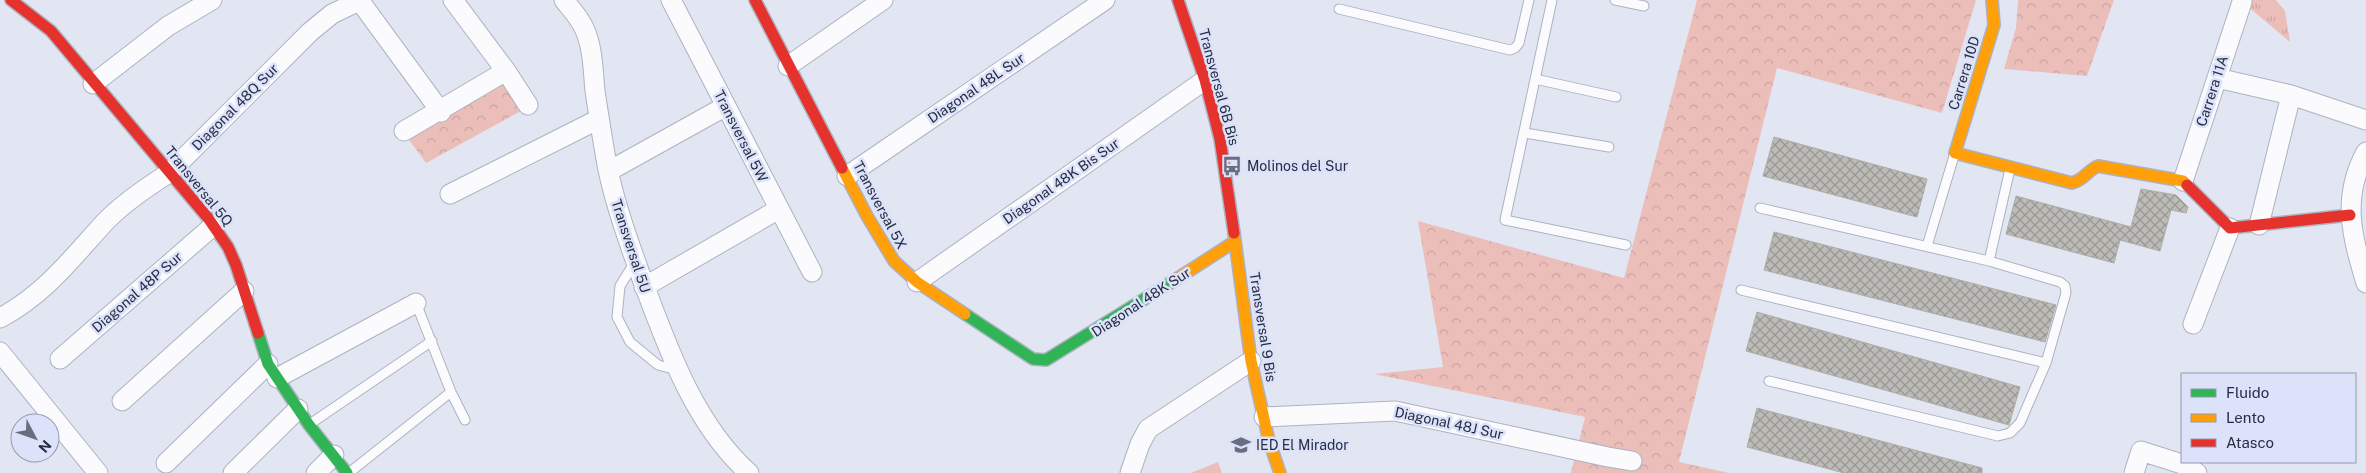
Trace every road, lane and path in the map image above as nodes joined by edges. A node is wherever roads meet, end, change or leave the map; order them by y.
1 (11, 0) edge
2 (212, 0) edge
3 (360, 0) edge
4 (453, 0) edge
5 (564, 0) edge
6 (671, 0) edge
7 (755, 0) edge
8 (882, 0) edge
9 (1105, 0) edge
10 (1178, 0) edge
11 (1529, 0) edge
12 (1552, 0) edge
13 (1616, 0) edge
14 (1992, 0) edge
15 (2242, 2) dead end
16 (1644, 6) dead end
17 (1338, 9) dead end
18 (788, 66) junction
19 (506, 71) junction
20 (2217, 78) junction
21 (1535, 79) junction
22 (1205, 80) junction
23 (93, 84) junction
24 (2291, 94) junction
25 (1616, 96) dead end
26 (528, 105) dead end
27 (726, 106) junction
28 (441, 112) junction
29 (599, 119) junction
30 (2366, 120) edge
31 (404, 132) dead end
32 (1525, 133) junction
33 (1609, 147) dead end
34 (2366, 152) edge
35 (1955, 154) junction
36 (2011, 166) junction
37 (609, 171) junction
38 (169, 173) junction
39 (847, 176) junction
40 (2183, 181) junction
41 (450, 194) dead end
42 (1760, 208) dead end
43 (779, 209) junction
44 (2350, 215) junction
45 (2258, 225) junction
46 (213, 226) junction
47 (2230, 228) junction
48 (1234, 242) junction
49 (1626, 245) dead end
50 (1927, 246) junction
51 (1989, 261) junction
52 (635, 262) junction
53 (812, 272) dead end
54 (917, 282) junction
55 (2366, 283) edge
56 (644, 287) junction
57 (1741, 290) dead end
58 (244, 291) junction
59 (416, 303) joint
60 (0, 318) edge
61 (2193, 324) dead end
62 (432, 341) junction
63 (0, 352) edge
64 (60, 359) dead end
65 (1046, 360) joint
66 (1251, 361) junction
67 (2046, 363) junction
68 (680, 370) junction
69 (272, 371) junction
70 (1769, 381) dead end
71 (451, 392) junction
72 (122, 401) dead end
73 (298, 409) junction
74 (1264, 417) junction
75 (465, 420) dead end
76 (309, 425) junction
77 (334, 455) junction
78 (1632, 461) dead end
79 (166, 463) dead end
80 (1606, 465) edge
81 (98, 473) edge
82 (233, 473) edge
83 (316, 473) edge
84 (348, 473) edge
85 (749, 473) edge
86 (1130, 473) edge
87 (1280, 473) edge
88 (2134, 473) edge
89 (2197, 473) edge

1 - 23 street, Transversal 5Q
2 - 23 street
3 - 28 street
3 - 38 street, Diagonal 48Q Sur
4 - 19 street
5 - 29 street, Transversal 5U
6 - 27 street, Transversal 5W
7 - 18 street, Transversal 5X
8 - 18 street
9 - 39 street, Diagonal 48L Sur
10 - 22 street, Transversal 6B Bis
11 - 17 lane
12 - 21 lane
13 - 16 lane
14 - 35 street, Carrera 10D
15 - 20 street, Carrera 11A
18 - 39 street, Transversal 5X
19 - 26 street
19 - 28 street
20 - 24 street
20 - 40 street, Carrera 11A
21 - 25 lane
21 - 32 lane
22 - 48 street, Transversal 6B Bis
22 - 54 street, Diagonal 48K Bis Sur
23 - 38 street, Transversal 5Q
24 - 30 street
24 - 45 street
27 - 37 street
27 - 43 street, Transversal 5W
28 - 31 street
29 - 37 street, Transversal 5U
29 - 41 street
32 - 33 lane
32 - 49 lane
34 - 44 street
35 - 36 street
35 - 50 lane
36 - 40 street
36 - 51 lane
37 - 52 street, Transversal 5U
38 - 46 street, Transversal 5Q
38 - 60 street, Diagonal 48Q Sur
39 - 54 street, Transversal 5X
40 - 47 street
42 - 50 lane
43 - 53 street, Transversal 5W
43 - 56 street
44 - 45 street
44 - 55 street
45 - 47 street
46 - 58 street, Transversal 5Q
46 - 64 street, Diagonal 48P Sur
47 - 61 street
48 - 65 street, Diagonal 48K Sur
48 - 66 street, Transversal 9 Bis
50 - 51 lane
51 - 67 lane
52 - 56 street, Transversal 5U
52 - 68 lane
54 - 65 street, Transversal 5X
56 - 68 street, Transversal 5U
57 - 67 lane
58 - 69 street, Transversal 5Q
58 - 72 street
59 - 62 lane
59 - 69 street
62 - 71 lane
62 - 76 lane
63 - 81 street
66 - 74 street, Transversal 9 Bis
66 - 86 street
67 - 70 lane
68 - 85 street, Transversal 5U
69 - 73 street, Transversal 5Q
69 - 79 street
71 - 75 lane
71 - 84 lane
73 - 76 street, Transversal 5Q
73 - 82 street
74 - 80 street, Diagonal 48J Sur
74 - 87 street, Transversal 9 Bis
76 - 77 street, Transversal 5Q
77 - 83 street
77 - 84 street, Transversal 5Q
78 - 80 street, Diagonal 48J Sur
88 - 89 street

